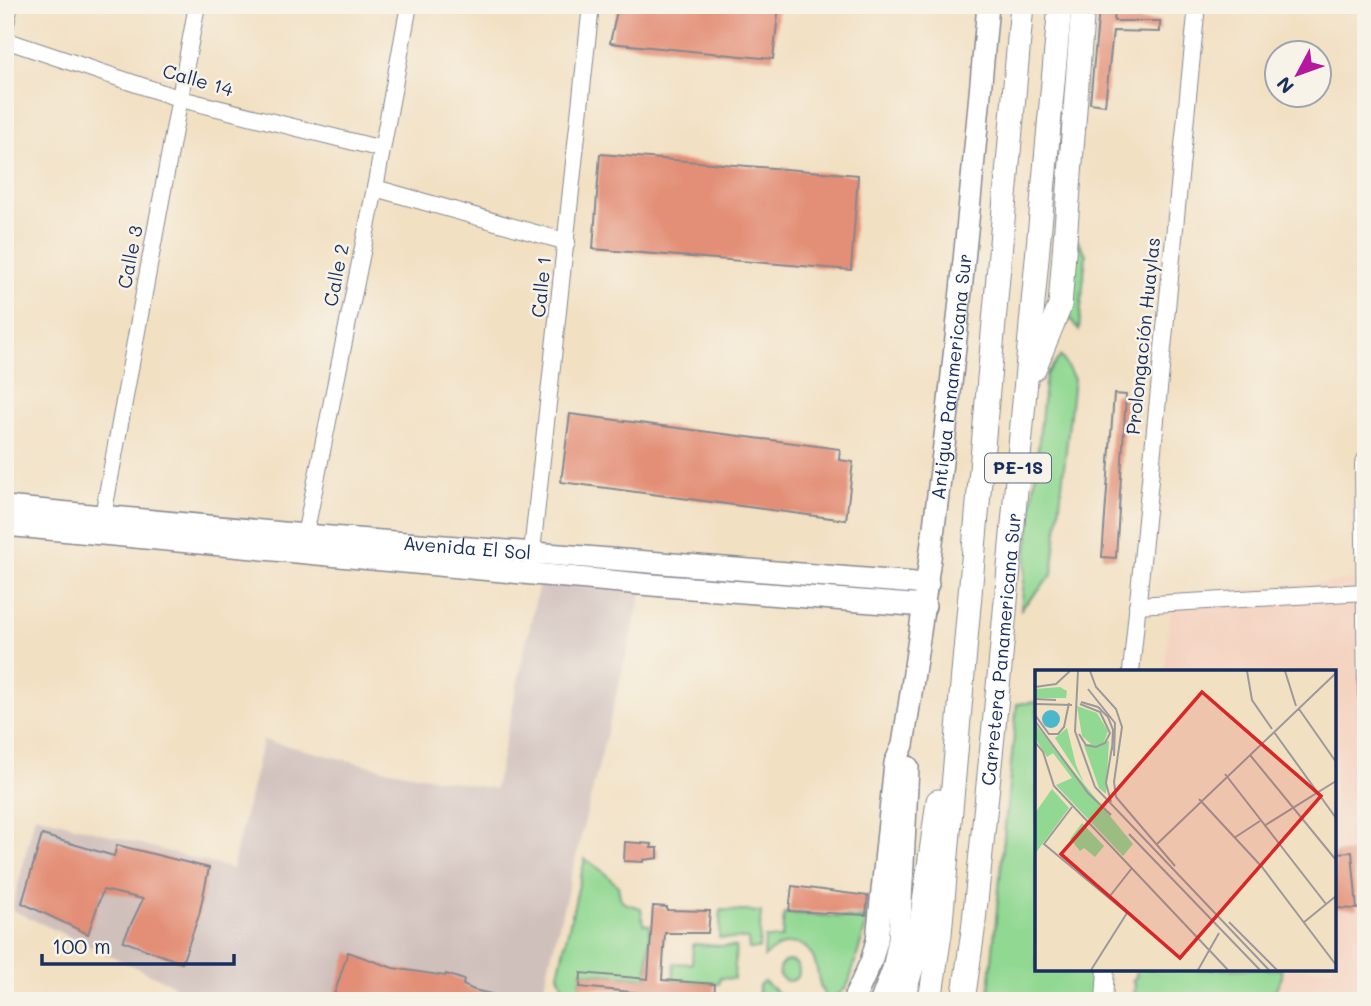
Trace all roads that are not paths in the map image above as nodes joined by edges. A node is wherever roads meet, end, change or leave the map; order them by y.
1 (10, 5) edge
2 (197, 5) edge
3 (409, 5) edge
4 (591, 5) edge
5 (988, 5) edge
6 (1022, 5) edge
7 (1060, 5) edge
8 (1083, 5) edge
9 (1197, 5) edge
10 (5, 28) edge
11 (5, 40) edge
12 (181, 99) junction
13 (382, 149) junction
14 (375, 188) junction
15 (567, 242) junction
16 (1025, 391) junction
17 (1366, 458) edge
18 (5, 507) edge
19 (103, 516) junction
20 (5, 525) edge
21 (303, 544) junction
22 (531, 563) junction
23 (1366, 592) edge
24 (926, 595) junction
25 (1138, 605) junction
26 (1131, 670) edge
27 (1366, 695) edge
28 (959, 724) junction
29 (903, 745) junction
30 (973, 931) junction
31 (1106, 971) edge
32 (853, 1001) edge
33 (881, 1001) edge
34 (902, 1001) edge
35 (930, 1001) edge
36 (963, 1001) edge
37 (980, 1001) edge
38 (1104, 1001) edge

1 - 10 street
2 - 12 street, Calle 3
3 - 13 street, Calle 2
4 - 15 street, Calle 1
5 - 24 main road, Antigua Panamericana Sur
6 - 28 highway, Carretera Panamericana Sur / PE-1S
7 - 16 highway, Carretera Panamericana Sur / PE-1S
8 - 16 highway
9 - 25 street, Prolongación Huaylas
11 - 12 street, Calle 14
12 - 13 street, Calle 14
12 - 19 street, Calle 3
13 - 14 street, Calle 2
14 - 15 street
14 - 21 street, Calle 2
15 - 22 street, Calle 1
16 - 30 highway, Carretera Panamericana Sur / PE-1S
17 - 23 street
18 - 19 main road, Avenida El Sol
19 - 21 main road, Avenida El Sol
20 - 21 main road, Avenida El Sol
21 - 22 main road, Avenida El Sol
22 - 24 main road, Avenida El Sol
23 - 25 street
23 - 27 street
24 - 29 main road, Antigua Panamericana Sur
25 - 26 street, Prolongación Huaylas
28 - 34 highway
28 - 35 highway, Carretera Panamericana Sur / PE-1S
29 - 32 main road, Antigua Panamericana Sur
29 - 33 main road, Antigua Panamericana Sur
30 - 36 highway, Carretera Panamericana Sur / PE-1S
30 - 37 highway
31 - 38 street

